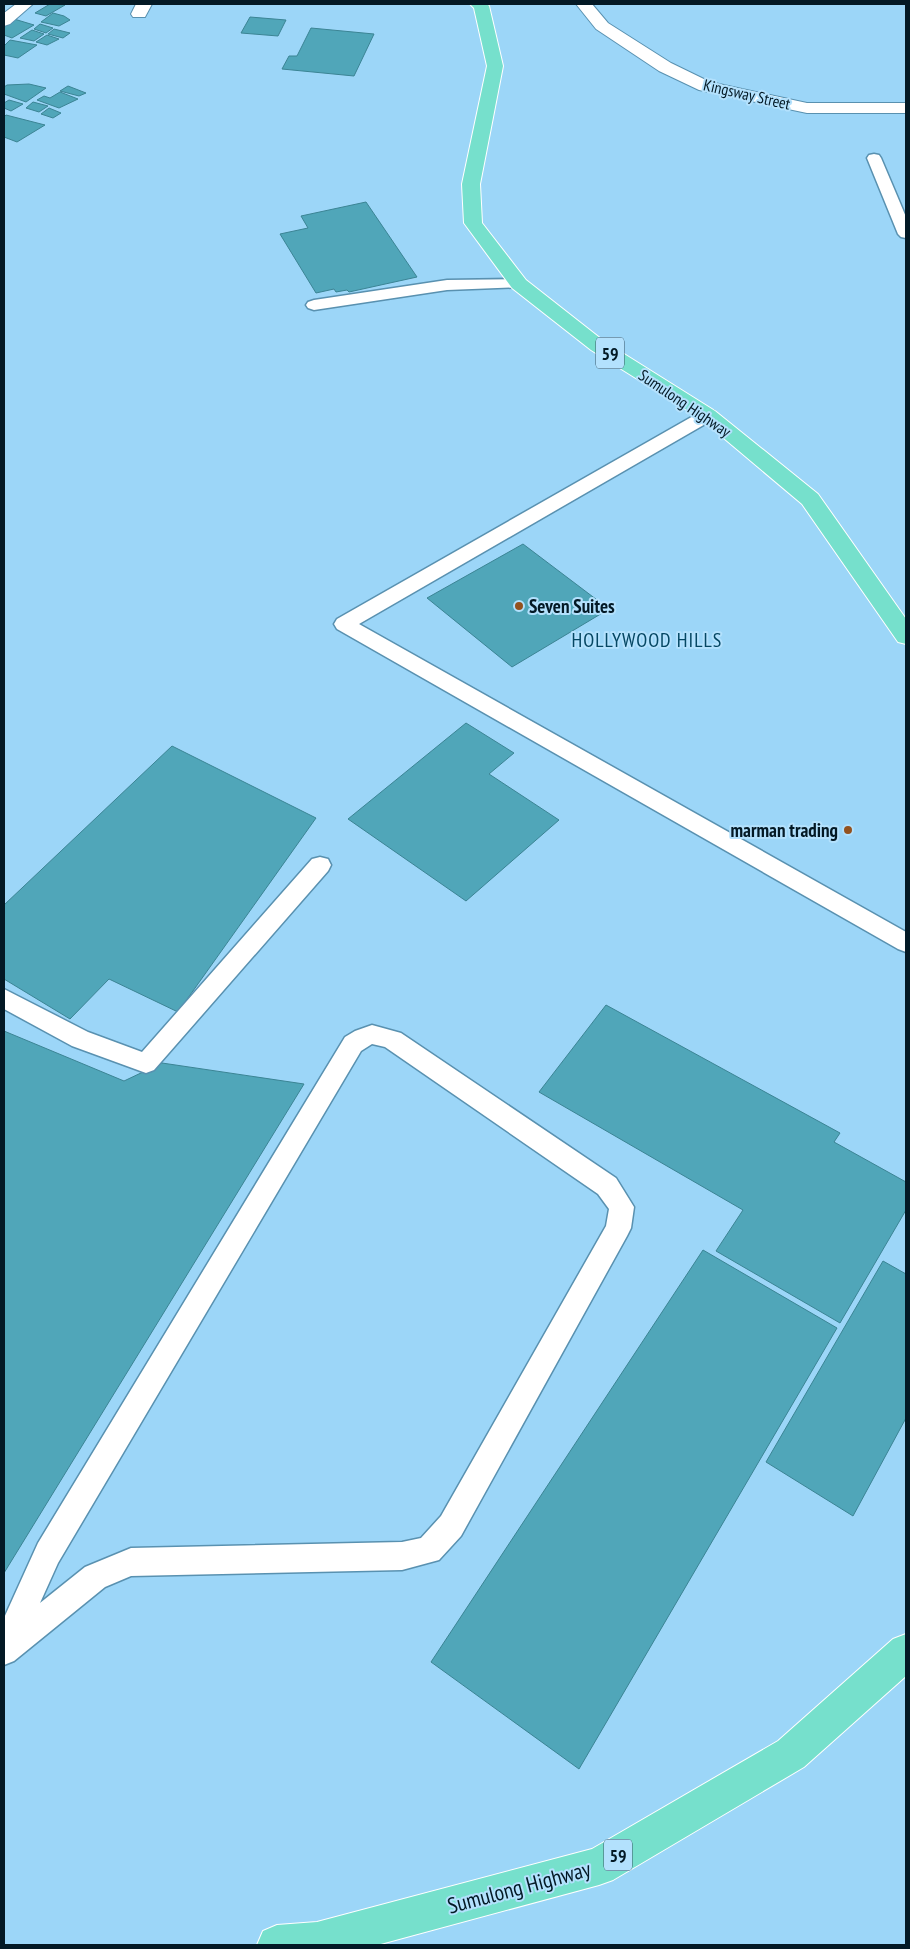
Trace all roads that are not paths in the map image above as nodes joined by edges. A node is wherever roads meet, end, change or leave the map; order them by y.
1 (25, 4) edge
2 (478, 4) edge
3 (584, 4) edge
4 (4, 21) edge
5 (906, 108) edge
6 (874, 158) dead end
7 (906, 234) edge
8 (519, 284) junction
9 (314, 305) dead end
10 (708, 415) junction
11 (906, 636) edge
12 (320, 865) dead end
13 (906, 943) edge
14 (4, 998) edge
15 (4, 1650) edge
16 (906, 1652) edge
17 (277, 1945) edge

1 - 4 street
2 - 8 main road, Sumulong Highway / 59
3 - 5 street, Kingsway Street
6 - 7 lane
8 - 9 lane
8 - 10 main road, Sumulong Highway / 59
10 - 11 main road, Sumulong Highway / 59
10 - 13 lane
12 - 14 lane
15 - 15 lane
16 - 17 main road, Sumulong Highway / 59

